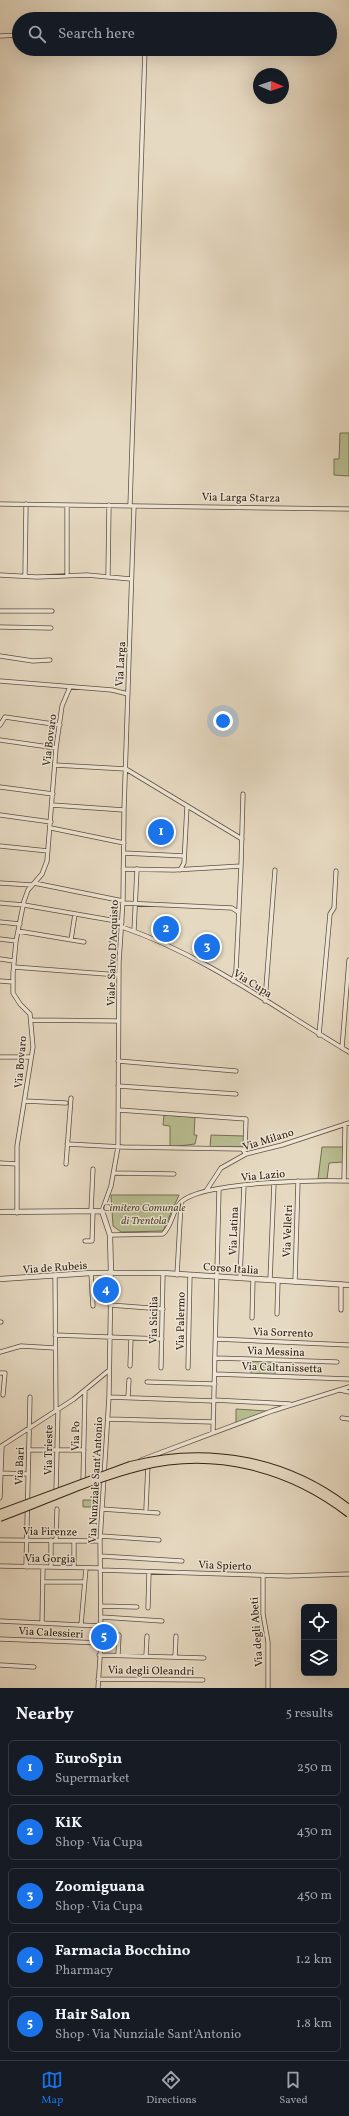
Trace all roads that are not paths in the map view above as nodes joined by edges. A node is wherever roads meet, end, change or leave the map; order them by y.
1 (12, 35) edge
2 (0, 36) edge
3 (145, 56) edge
4 (0, 504) edge
5 (26, 504) junction
6 (67, 505) junction
7 (109, 506) junction
8 (132, 506) junction
9 (349, 509) edge
10 (0, 575) edge
11 (66, 575) junction
12 (25, 576) junction
13 (108, 576) junction
14 (132, 579) junction
15 (52, 610) dead end
16 (0, 611) edge
17 (0, 627) edge
18 (51, 628) dead end
19 (0, 656) edge
20 (50, 660) dead end
21 (0, 681) edge
22 (70, 688) junction
23 (128, 694) junction
24 (0, 725) edge
25 (60, 725) junction
26 (0, 740) edge
27 (56, 748) junction
28 (55, 766) junction
29 (126, 769) junction
30 (0, 787) edge
31 (53, 794) junction
32 (243, 794) dead end
33 (52, 806) junction
34 (187, 806) junction
35 (124, 810) junction
36 (0, 815) edge
37 (51, 822) junction
38 (51, 828) junction
39 (242, 839) junction
40 (124, 843) junction
41 (0, 846) edge
42 (48, 851) junction
43 (124, 853) junction
44 (184, 856) junction
45 (184, 864) junction
46 (241, 866) junction
47 (123, 869) junction
48 (137, 869) junction
49 (180, 870) junction
50 (188, 870) junction
51 (275, 870) dead end
52 (336, 871) dead end
53 (0, 883) edge
54 (33, 884) junction
55 (0, 902) edge
56 (123, 902) junction
57 (239, 902) junction
58 (136, 904) junction
59 (24, 905) junction
60 (232, 908) junction
61 (238, 912) junction
62 (75, 914) junction
63 (0, 922) edge
64 (122, 922) junction
65 (20, 924) junction
66 (122, 927) junction
67 (18, 931) junction
68 (134, 931) junction
69 (0, 939) edge
70 (71, 940) junction
71 (16, 941) junction
72 (84, 942) dead end
73 (0, 959) edge
74 (349, 960) edge
75 (14, 961) junction
76 (14, 967) junction
77 (119, 975) junction
78 (0, 981) edge
79 (233, 981) junction
80 (13, 982) junction
81 (265, 1001) junction
82 (31, 1020) junction
83 (118, 1021) junction
84 (319, 1035) junction
85 (342, 1048) junction
86 (349, 1052) edge
87 (0, 1057) edge
88 (30, 1057) junction
89 (118, 1062) junction
90 (236, 1071) dead end
91 (118, 1086) junction
92 (236, 1094) dead end
93 (71, 1098) dead end
94 (25, 1100) junction
95 (66, 1103) dead end
96 (119, 1110) junction
97 (347, 1124) edge
98 (67, 1144) junction
99 (118, 1147) junction
100 (245, 1152) junction
101 (0, 1163) edge
102 (17, 1164) junction
103 (66, 1164) dead end
104 (93, 1169) dead end
105 (115, 1173) junction
106 (174, 1174) dead end
107 (298, 1181) junction
108 (344, 1181) junction
109 (349, 1181) edge
110 (274, 1184) junction
111 (244, 1186) junction
112 (219, 1189) junction
113 (206, 1191) junction
114 (181, 1202) junction
115 (92, 1211) junction
116 (102, 1211) junction
117 (0, 1212) edge
118 (17, 1213) junction
119 (110, 1235) junction
120 (85, 1241) dead end
121 (91, 1273) junction
122 (111, 1273) junction
123 (163, 1273) junction
124 (177, 1274) junction
125 (190, 1275) junction
126 (55, 1276) junction
127 (217, 1277) junction
128 (240, 1278) junction
129 (0, 1279) edge
130 (253, 1279) junction
131 (270, 1280) junction
132 (278, 1281) junction
133 (295, 1282) junction
134 (341, 1284) junction
135 (349, 1285) edge
136 (93, 1306) dead end
137 (110, 1306) junction
138 (163, 1309) junction
139 (341, 1310) dead end
140 (278, 1314) dead end
141 (252, 1318) dead end
142 (55, 1335) junction
143 (109, 1337) junction
144 (131, 1338) junction
145 (162, 1339) junction
146 (216, 1339) junction
147 (349, 1345) edge
148 (55, 1348) junction
149 (0, 1352) edge
150 (215, 1358) junction
151 (337, 1362) dead end
152 (130, 1366) dead end
153 (161, 1368) dead end
154 (188, 1368) dead end
155 (108, 1371) junction
156 (0, 1373) edge
157 (215, 1374) junction
158 (349, 1379) edge
159 (129, 1380) dead end
160 (147, 1382) dead end
161 (215, 1384) junction
162 (349, 1386) edge
163 (85, 1390) junction
164 (340, 1390) junction
165 (349, 1392) edge
166 (3, 1395) dead end
167 (30, 1397) dead end
168 (109, 1397) junction
169 (128, 1397) junction
170 (214, 1401) junction
171 (291, 1404) junction
172 (57, 1410) junction
173 (342, 1418) dead end
174 (108, 1419) junction
175 (349, 1419) edge
176 (214, 1422) junction
177 (29, 1428) junction
178 (213, 1432) junction
179 (1, 1447) edge
180 (29, 1450) junction
181 (84, 1450) junction
182 (57, 1451) junction
183 (149, 1458) junction
184 (0, 1473) edge
185 (105, 1473) junction
186 (28, 1474) junction
187 (83, 1482) junction
188 (56, 1492) junction
189 (0, 1498) edge
190 (27, 1505) junction
191 (349, 1508) edge
192 (57, 1509) dead end
193 (102, 1509) junction
194 (146, 1509) dead end
195 (158, 1513) dead end
196 (349, 1514) edge
197 (0, 1515) edge
198 (101, 1538) junction
199 (0, 1540) edge
200 (27, 1540) junction
201 (51, 1540) junction
202 (159, 1540) dead end
203 (56, 1541) junction
204 (74, 1541) junction
205 (100, 1556) junction
206 (182, 1560) dead end
207 (0, 1566) edge
208 (26, 1567) junction
209 (43, 1567) junction
210 (51, 1567) junction
211 (74, 1567) junction
212 (86, 1568) junction
213 (100, 1569) junction
214 (150, 1572) junction
215 (349, 1574) edge
216 (263, 1575) junction
217 (43, 1582) junction
218 (84, 1582) junction
219 (101, 1606) junction
220 (137, 1607) dead end
221 (148, 1608) dead end
222 (101, 1617) junction
223 (0, 1621) edge
224 (162, 1621) dead end
225 (42, 1623) junction
226 (81, 1625) junction
227 (100, 1626) junction
228 (119, 1635) dead end
229 (147, 1636) dead end
230 (176, 1636) dead end
231 (0, 1639) edge
232 (100, 1643) junction
233 (99, 1655) junction
234 (118, 1655) junction
235 (146, 1656) junction
236 (175, 1657) junction
237 (204, 1658) dead end
238 (0, 1665) edge
239 (34, 1667) dead end
240 (98, 1679) junction
241 (203, 1680) dead end
242 (98, 1688) edge
243 (268, 1688) edge

1 - 2 street
3 - 8 street, Via Larga
4 - 5 street, Via Larga Starza
5 - 6 street, Via Larga Starza
5 - 12 street
6 - 7 street, Via Larga Starza
6 - 11 street
7 - 8 street, Via Larga Starza
7 - 13 street
8 - 9 street, Via Larga Starza
8 - 14 street, Via Larga
10 - 12 street
11 - 12 street
11 - 13 street
13 - 14 street
14 - 23 street, Via Larga
15 - 16 street
17 - 18 street
19 - 20 street
21 - 22 street, Via Larga
22 - 23 street, Via Larga
22 - 25 street, Via Bovaro
23 - 29 street, Viale Salvo D'Acquisto
24 - 25 street
25 - 27 street, Via Bovaro
26 - 27 street
27 - 28 street, Via Bovaro
28 - 29 street
28 - 31 street, Via Bovaro
29 - 34 street
29 - 35 street, Viale Salvo D'Acquisto
30 - 31 street
31 - 33 street, Via Bovaro
32 - 39 street
33 - 35 street
33 - 37 street, Via Bovaro
34 - 39 street
34 - 44 street
35 - 40 street, Viale Salvo D'Acquisto
36 - 37 street
37 - 38 street, Via Bovaro
38 - 40 street
38 - 42 street, Via Bovaro
39 - 46 street
40 - 43 street, Viale Salvo D'Acquisto
41 - 42 street
42 - 54 street, Via Bovaro
43 - 44 street
43 - 47 street, Viale Salvo D'Acquisto
44 - 45 street
45 - 49 street
45 - 50 street
46 - 50 street
46 - 57 street
47 - 48 street
47 - 56 street, Viale Salvo D'Acquisto
48 - 49 street
48 - 58 street
49 - 50 street
51 - 81 street
52 - 84 street
53 - 54 street
54 - 56 street
54 - 59 street, Via Bovaro
55 - 59 street
56 - 58 street
56 - 64 street, Viale Salvo D'Acquisto
57 - 60 street
57 - 61 street
58 - 60 street
58 - 68 street
59 - 62 street
59 - 65 street, Via Bovaro
60 - 61 street
61 - 79 street
62 - 64 street
62 - 70 street
63 - 65 street
64 - 66 street, Viale Salvo D'Acquisto
65 - 67 street, Via Bovaro
66 - 68 street, Via Cupa
66 - 77 street, Viale Salvo D'Acquisto
67 - 70 street
67 - 71 street, Via Bovaro
68 - 79 street, Via Cupa
69 - 71 street
70 - 72 street
71 - 75 street, Via Bovaro
73 - 75 street
74 - 85 street
75 - 76 street, Via Bovaro
76 - 77 street
76 - 80 street, Via Bovaro
77 - 83 street, Viale Salvo D'Acquisto
78 - 80 street
79 - 81 street, Via Cupa
80 - 82 street, Via Bovaro
81 - 84 street, Via Cupa
82 - 83 street
82 - 88 street, Via Bovaro
83 - 89 street, Viale Salvo D'Acquisto
84 - 85 street, Via Cupa
85 - 86 street, Via Cupa
87 - 88 street
88 - 94 street, Via Bovaro
89 - 90 street
89 - 91 street, Viale Salvo D'Acquisto
91 - 92 street
91 - 96 street, Viale Salvo D'Acquisto
93 - 98 street
94 - 95 street
94 - 102 street, Via Bovaro
96 - 99 street, Viale Salvo D'Acquisto
96 - 100 street
97 - 100 street, Via Milano
97 - 108 street
98 - 99 street
98 - 103 street
99 - 100 street
99 - 105 street, Viale Salvo D'Acquisto
100 - 113 street, Via Milano
101 - 102 street
102 - 118 street, Via Bovaro
104 - 115 street
105 - 106 street
105 - 116 street, Viale Salvo D'Acquisto
107 - 108 street, Via Lazio
107 - 110 street, Via Lazio
107 - 133 street, Via Velletri
108 - 109 street, Via Lazio
110 - 111 street, Via Lazio
110 - 131 street
111 - 112 street, Via Lazio
111 - 128 street, Via Latina
112 - 113 street, Via Lazio
112 - 127 street
113 - 114 street, Via Lazio
114 - 119 street
114 - 124 street
115 - 116 street
115 - 118 street
115 - 120 street
116 - 119 street
117 - 118 street
119 - 122 street
121 - 122 street, Via de Rubeis
121 - 126 street, Via de Rubeis
121 - 136 street
122 - 123 street, Corso Italia
122 - 137 street, Via Nunziale Sant'Antonio
123 - 124 street, Corso Italia
123 - 138 street, Via Sicilia
124 - 125 street, Corso Italia
125 - 127 street, Corso Italia
125 - 154 street, Via Palermo
126 - 129 street, Via de Rubeis
126 - 142 street, Via Trieste
127 - 128 street, Corso Italia
127 - 146 street
128 - 130 street, Corso Italia
130 - 131 street, Corso Italia
130 - 141 street
131 - 132 street, Corso Italia
132 - 133 street, Corso Italia
132 - 140 street
133 - 134 street, Corso Italia
134 - 135 street, Corso Italia
134 - 139 street
137 - 138 street
137 - 143 street, Via Nunziale Sant'Antonio
138 - 145 street, Via Sicilia
142 - 143 street
142 - 148 street, Via Trieste
143 - 144 street
143 - 155 street, Via Nunziale Sant'Antonio
144 - 145 street
144 - 152 street
145 - 153 street, Via Sicilia
146 - 147 street, Via Sorrento
146 - 150 street
148 - 149 street
148 - 172 street, Via Trieste
150 - 151 street, Via Messina
150 - 157 street
155 - 163 street
155 - 168 street, Via Nunziale Sant'Antonio
156 - 166 street
157 - 158 street, Via Caltanissetta
157 - 161 street
159 - 169 street
160 - 161 street
161 - 170 street
162 - 164 street
163 - 172 street
163 - 181 street, Via Po
164 - 165 street
164 - 171 street
167 - 177 street, Via Bari
168 - 169 street
168 - 174 street, Via Nunziale Sant'Antonio
169 - 170 street
170 - 171 street
170 - 176 street
171 - 178 street
172 - 177 street
172 - 182 street, Via Trieste
173 - 175 street
174 - 176 street
174 - 185 street, Via Nunziale Sant'Antonio
176 - 178 street
177 - 179 street
177 - 180 street, Via Bari
178 - 183 street
179 - 184 street
180 - 182 street
180 - 186 street, Via Bari
181 - 182 street
181 - 187 street, Via Po
182 - 188 street, Via Trieste
183 - 185 street
183 - 194 street
184 - 186 street
184 - 189 street
185 - 187 street
185 - 193 street, Via Nunziale Sant'Antonio
186 - 190 street, Via Bari
187 - 188 street
188 - 190 street
190 - 197 street
190 - 200 street, Via Bari
191 - 197 highway, bridge
192 - 203 street
193 - 195 street
193 - 198 street, Via Nunziale Sant'Antonio
196 - 197 highway, bridge
198 - 202 street, Via Firenze
198 - 204 street, Via Firenze
198 - 205 street, Via Nunziale Sant'Antonio
199 - 200 street, Via Firenze
200 - 201 street, Via Firenze
200 - 208 street, Via Bari
201 - 203 street, Via Firenze
201 - 210 street
203 - 204 street, Via Firenze
204 - 211 street
205 - 206 street
205 - 213 street, Via Nunziale Sant'Antonio
207 - 208 street, Via Gorgia
208 - 209 street, Via Gorgia
209 - 210 street, Via Gorgia
209 - 217 street
210 - 211 street, Via Gorgia
211 - 212 street, Via Gorgia
212 - 213 street, Via Gorgia
212 - 218 street
213 - 214 street, Via Spierto
213 - 219 street, Via Nunziale Sant'Antonio
214 - 216 street, Via Spierto
214 - 221 street
215 - 216 street, Via Spierto
216 - 243 street, Via degli Abeti
217 - 218 street
217 - 225 street
218 - 226 street
219 - 220 street
219 - 222 street, Via Nunziale Sant'Antonio
222 - 224 street
222 - 227 street, Via Nunziale Sant'Antonio
223 - 225 street
225 - 226 street
226 - 227 street
227 - 232 street, Via Nunziale Sant'Antonio
228 - 234 street
229 - 235 street
230 - 236 street
231 - 232 street, Via Calessieri
232 - 233 street, Via Nunziale Sant'Antonio
233 - 234 street
233 - 240 street, Via Nunziale Sant'Antonio
234 - 235 street
235 - 236 street
236 - 237 street
238 - 239 street
240 - 241 street, Via degli Oleandri
240 - 242 street, Via Nunziale Sant'Antonio

